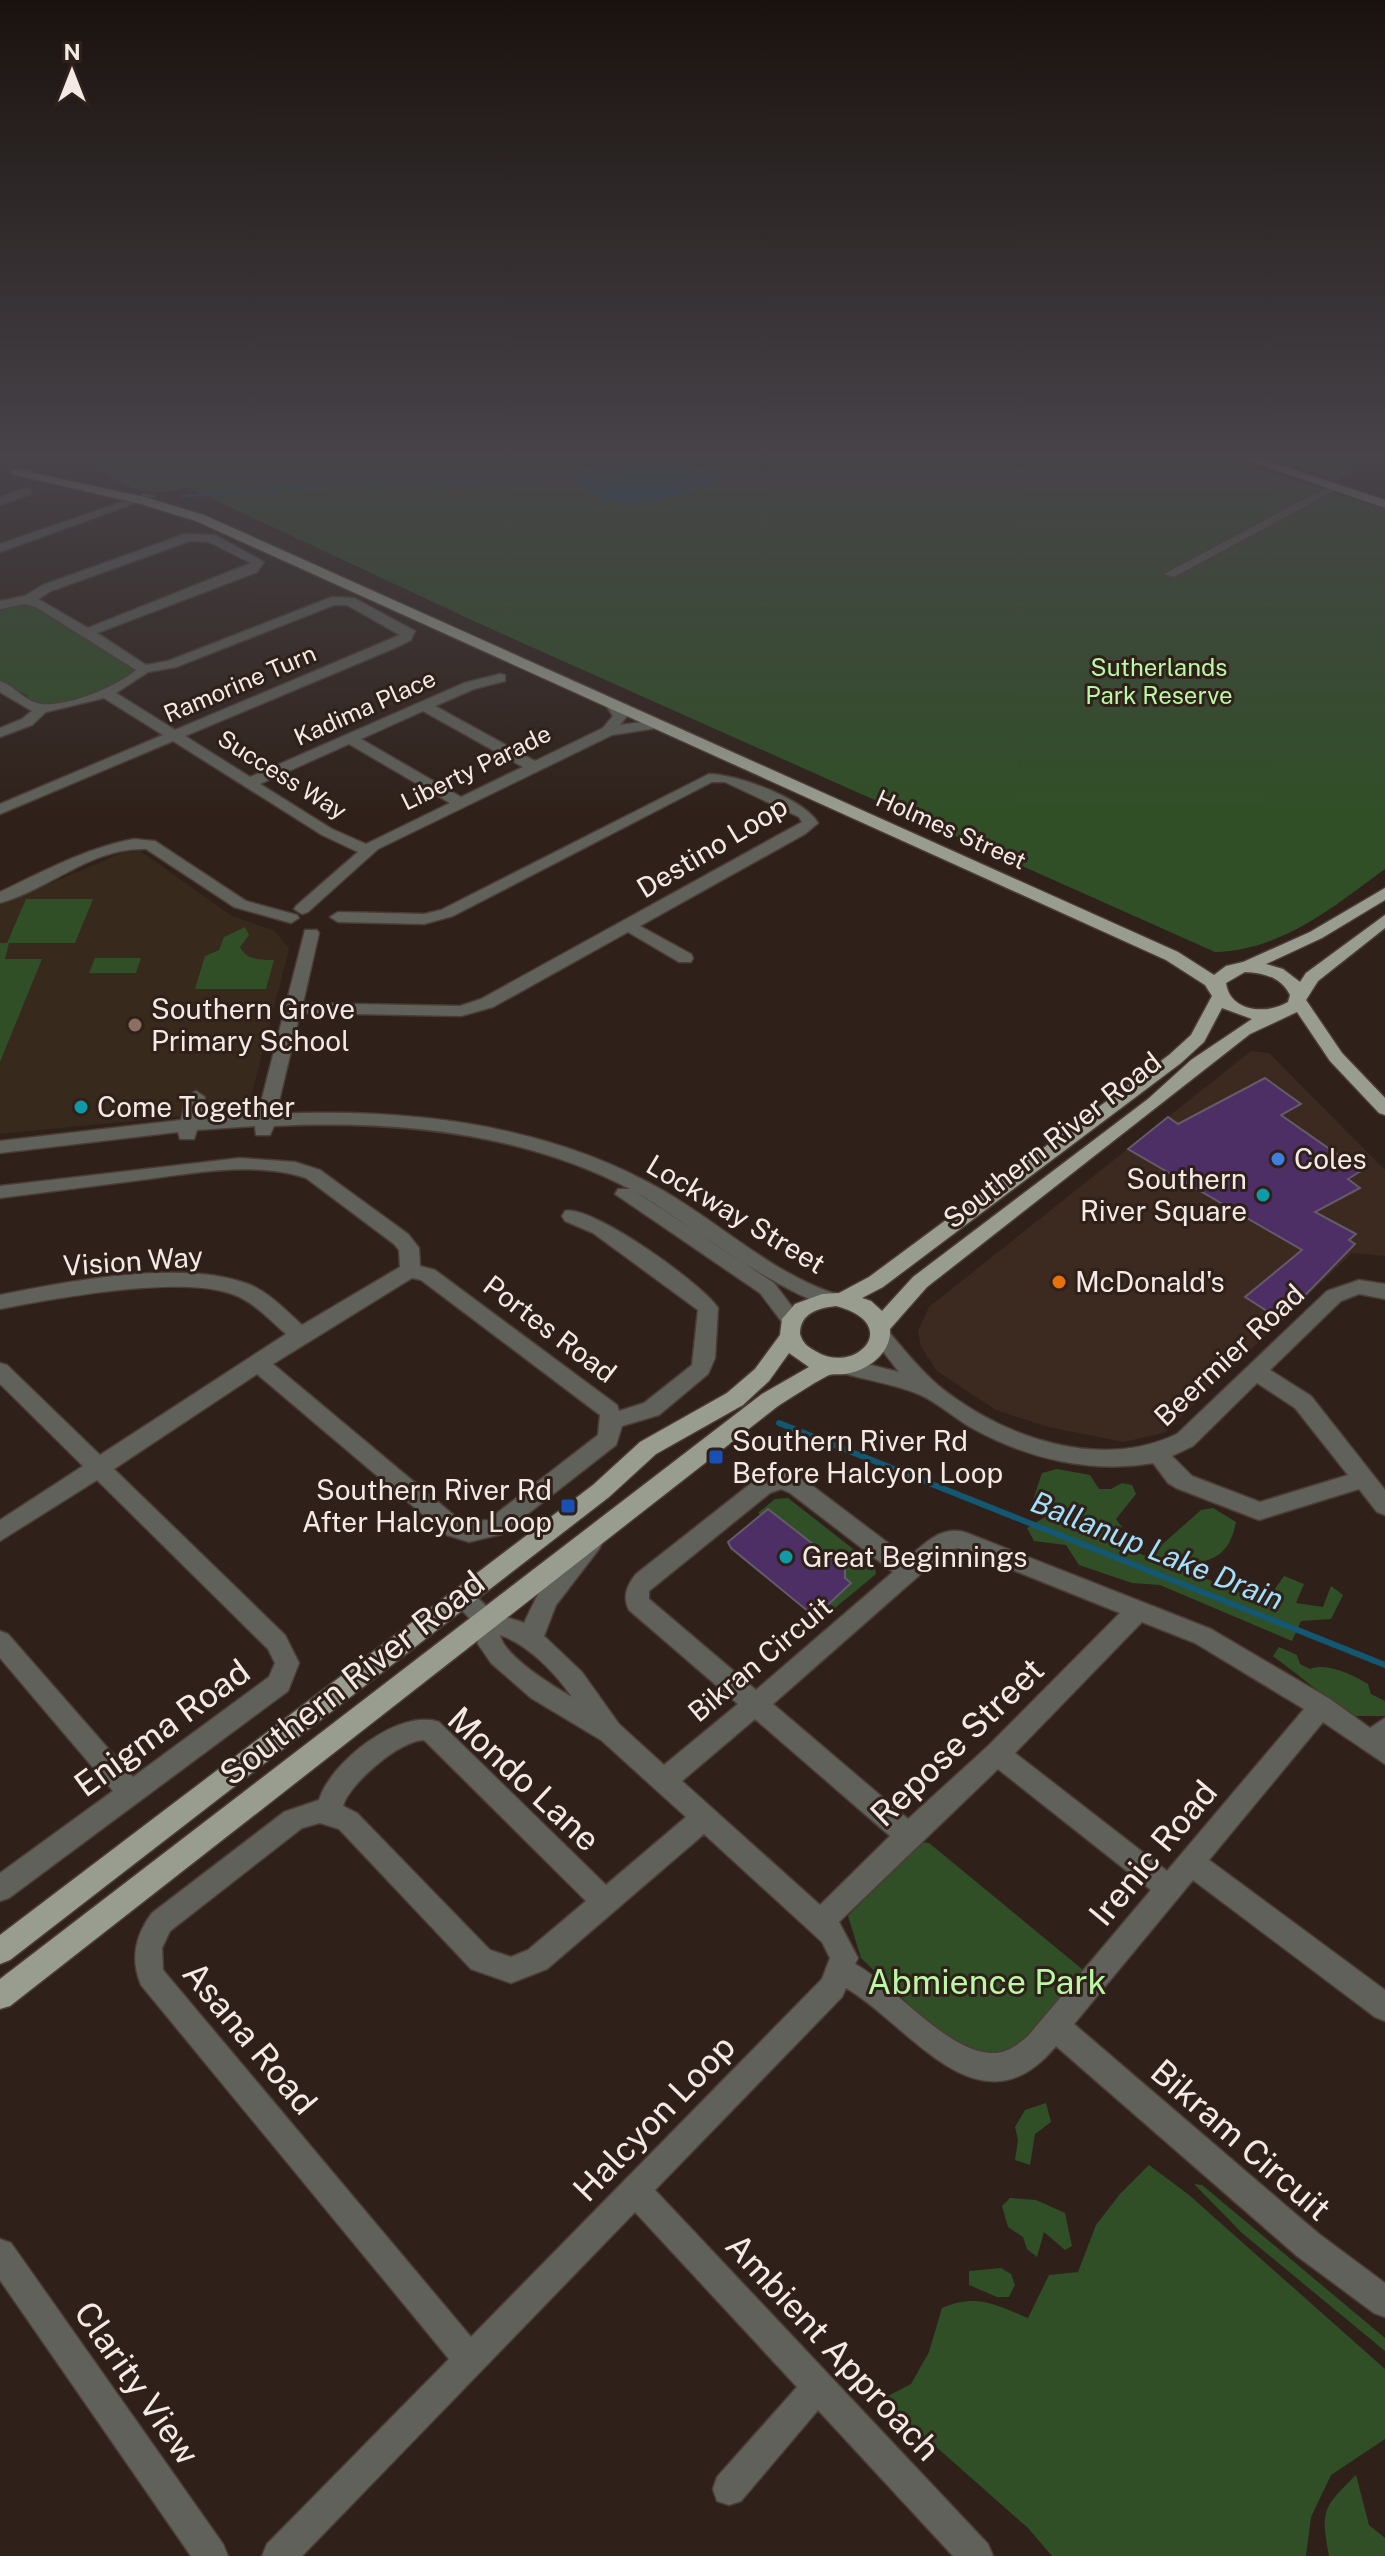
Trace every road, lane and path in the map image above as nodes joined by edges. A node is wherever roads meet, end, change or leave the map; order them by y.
1 (85, 574) edge
2 (239, 574) edge
3 (325, 574) edge
4 (28, 600) junction
5 (0, 605) edge
6 (88, 632) junction
7 (144, 669) junction
8 (550, 675) junction
9 (500, 678) dead end
10 (0, 685) edge
11 (104, 692) junction
12 (612, 704) junction
13 (424, 706) junction
14 (42, 709) junction
15 (657, 724) junction
16 (608, 731) junction
17 (0, 733) edge
18 (175, 736) junction
19 (350, 739) junction
20 (710, 747) junction
21 (534, 767) junction
22 (250, 783) junction
23 (461, 803) junction
24 (0, 809) edge
25 (367, 850) junction
26 (341, 874) junction
27 (1385, 893) edge
28 (0, 898) edge
29 (296, 914) junction
30 (337, 915) junction
31 (1385, 920) edge
32 (629, 926) junction
33 (311, 933) junction
34 (1172, 956) junction
35 (685, 958) dead end
36 (1238, 968) junction
37 (1218, 992) junction
38 (1298, 998) junction
39 (292, 1008) junction
40 (1275, 1015) junction
41 (1318, 1033) junction
42 (196, 1097) dead end
43 (1385, 1109) edge
44 (264, 1127) junction
45 (188, 1131) junction
46 (0, 1147) edge
47 (0, 1157) edge
48 (0, 1192) edge
49 (572, 1216) dead end
50 (410, 1270) junction
51 (1385, 1292) edge
52 (836, 1300) junction
53 (0, 1302) edge
54 (791, 1329) junction
55 (881, 1332) junction
56 (301, 1335) junction
57 (259, 1364) junction
58 (836, 1366) junction
59 (0, 1371) edge
60 (1255, 1371) junction
61 (931, 1391) junction
62 (612, 1421) junction
63 (1159, 1455) junction
64 (98, 1467) junction
65 (1363, 1479) junction
66 (1385, 1506) edge
67 (0, 1532) edge
68 (595, 1536) junction
69 (909, 1571) junction
70 (462, 1598) junction
71 (1140, 1609) junction
72 (486, 1619) junction
73 (531, 1640) junction
74 (0, 1641) edge
75 (755, 1704) junction
76 (1321, 1707) junction
77 (610, 1732) junction
78 (1381, 1742) edge
79 (997, 1754) junction
80 (663, 1781) junction
81 (131, 1793) junction
82 (329, 1811) junction
83 (704, 1818) junction
84 (909, 1836) junction
85 (1192, 1863) junction
86 (0, 1889) edge
87 (1170, 1889) junction
88 (606, 1903) junction
89 (820, 1923) junction
90 (0, 1951) edge
91 (839, 1970) junction
92 (0, 1996) edge
93 (1385, 2007) edge
94 (1055, 2026) junction
95 (634, 2189) junction
96 (0, 2254) edge
97 (1385, 2302) edge
98 (470, 2360) junction
99 (818, 2386) junction
100 (729, 2489) dead end
101 (211, 2556) edge
102 (279, 2556) edge
103 (976, 2556) edge

1 - 4 street
2 - 6 street
3 - 8 main road, Holmes Street
4 - 5 street
4 - 6 street
6 - 7 street
7 - 11 street
7 - 18 street, Ramorine Turn
8 - 12 main road, Holmes Street
8 - 20 main road, Holmes Street
9 - 13 street, Kadima Place
10 - 14 street
11 - 14 street
11 - 18 street, Success Way
12 - 15 main road, Holmes Street
12 - 16 street
13 - 19 street, Kadima Place
13 - 21 street
14 - 17 street
15 - 16 street, Liberty Parade
15 - 20 main road, Holmes Street
16 - 21 street, Liberty Parade
18 - 22 street, Success Way
18 - 24 street, Ramorine Turn
19 - 22 street, Kadima Place
19 - 23 street
20 - 34 main road, Holmes Street
21 - 23 street, Liberty Parade
22 - 25 street, Success Way
23 - 25 street, Liberty Parade
25 - 26 street, Liberty Parade
26 - 29 street, Liberty Parade
26 - 30 street
27 - 36 main road
28 - 29 street
29 - 30 street
29 - 33 street
30 - 32 street, Destino Loop
30 - 33 street
31 - 38 main road
32 - 35 street
32 - 39 street, Destino Loop
33 - 39 street
34 - 36 main road, Holmes Street
34 - 37 main road, Holmes Street
36 - 37 main road, Southern River Road
36 - 38 main road, Holmes Street
37 - 40 main road, Holmes Street
37 - 52 main road, Southern River Road
38 - 40 main road, Southern River Road
38 - 41 main road
39 - 44 street
40 - 41 main road
40 - 55 main road, Southern River Road
41 - 43 main road
42 - 45 street
44 - 45 street, Lockway Street
44 - 52 street, Lockway Street
44 - 54 street, Lockway Street
45 - 46 street, Lockway Street
45 - 47 street, Lockway Street
48 - 50 street
49 - 62 street
50 - 56 street
50 - 62 street, Portes Road
51 - 60 street, Beermier Road
52 - 54 main road
52 - 55 main road
53 - 56 street, Vision Way
54 - 58 main road
54 - 70 main road, Southern River Road
55 - 58 main road
55 - 61 street, Beermier Road
56 - 57 street
57 - 62 street, Portes Road
57 - 64 street
58 - 61 street, Beermier Road
58 - 68 main road, Southern River Road
59 - 64 street, Enigma Road
60 - 63 street, Beermier Road
60 - 65 street
61 - 63 street, Beermier Road
63 - 65 street
64 - 67 street
64 - 81 street, Enigma Road
65 - 66 street
68 - 72 main road, Southern River Road
68 - 73 street
69 - 71 street, Bikran Circuit
69 - 75 street, Bikran Circuit
69 - 75 street
70 - 72 street
70 - 90 main road, Southern River Road
71 - 76 street, Bikran Circuit
71 - 79 street, Repose Street
72 - 73 street
72 - 77 street
72 - 92 main road, Southern River Road
73 - 77 street
74 - 81 street
75 - 80 street, Bikran Circuit
75 - 84 street
76 - 78 street
76 - 85 street, Irenic Road
77 - 80 street
79 - 84 street, Repose Street
79 - 87 street
80 - 83 street
81 - 86 street, Enigma Road
82 - 88 street
82 - 88 street, Mondo Lane
82 - 98 street, Asana Road
83 - 88 street
83 - 89 street
84 - 89 street, Repose Street
85 - 87 street, Irenic Road
85 - 93 street
87 - 94 street, Irenic Road
89 - 91 street
91 - 94 street, Irenic Road
91 - 95 street, Halcyon Loop
94 - 97 street, Bikram Circuit
95 - 98 street, Halcyon Loop
95 - 99 street, Ambient Approach
96 - 101 street, Clarity View
98 - 102 street, Halcyon Loop
99 - 100 street
99 - 103 street, Ambient Approach

